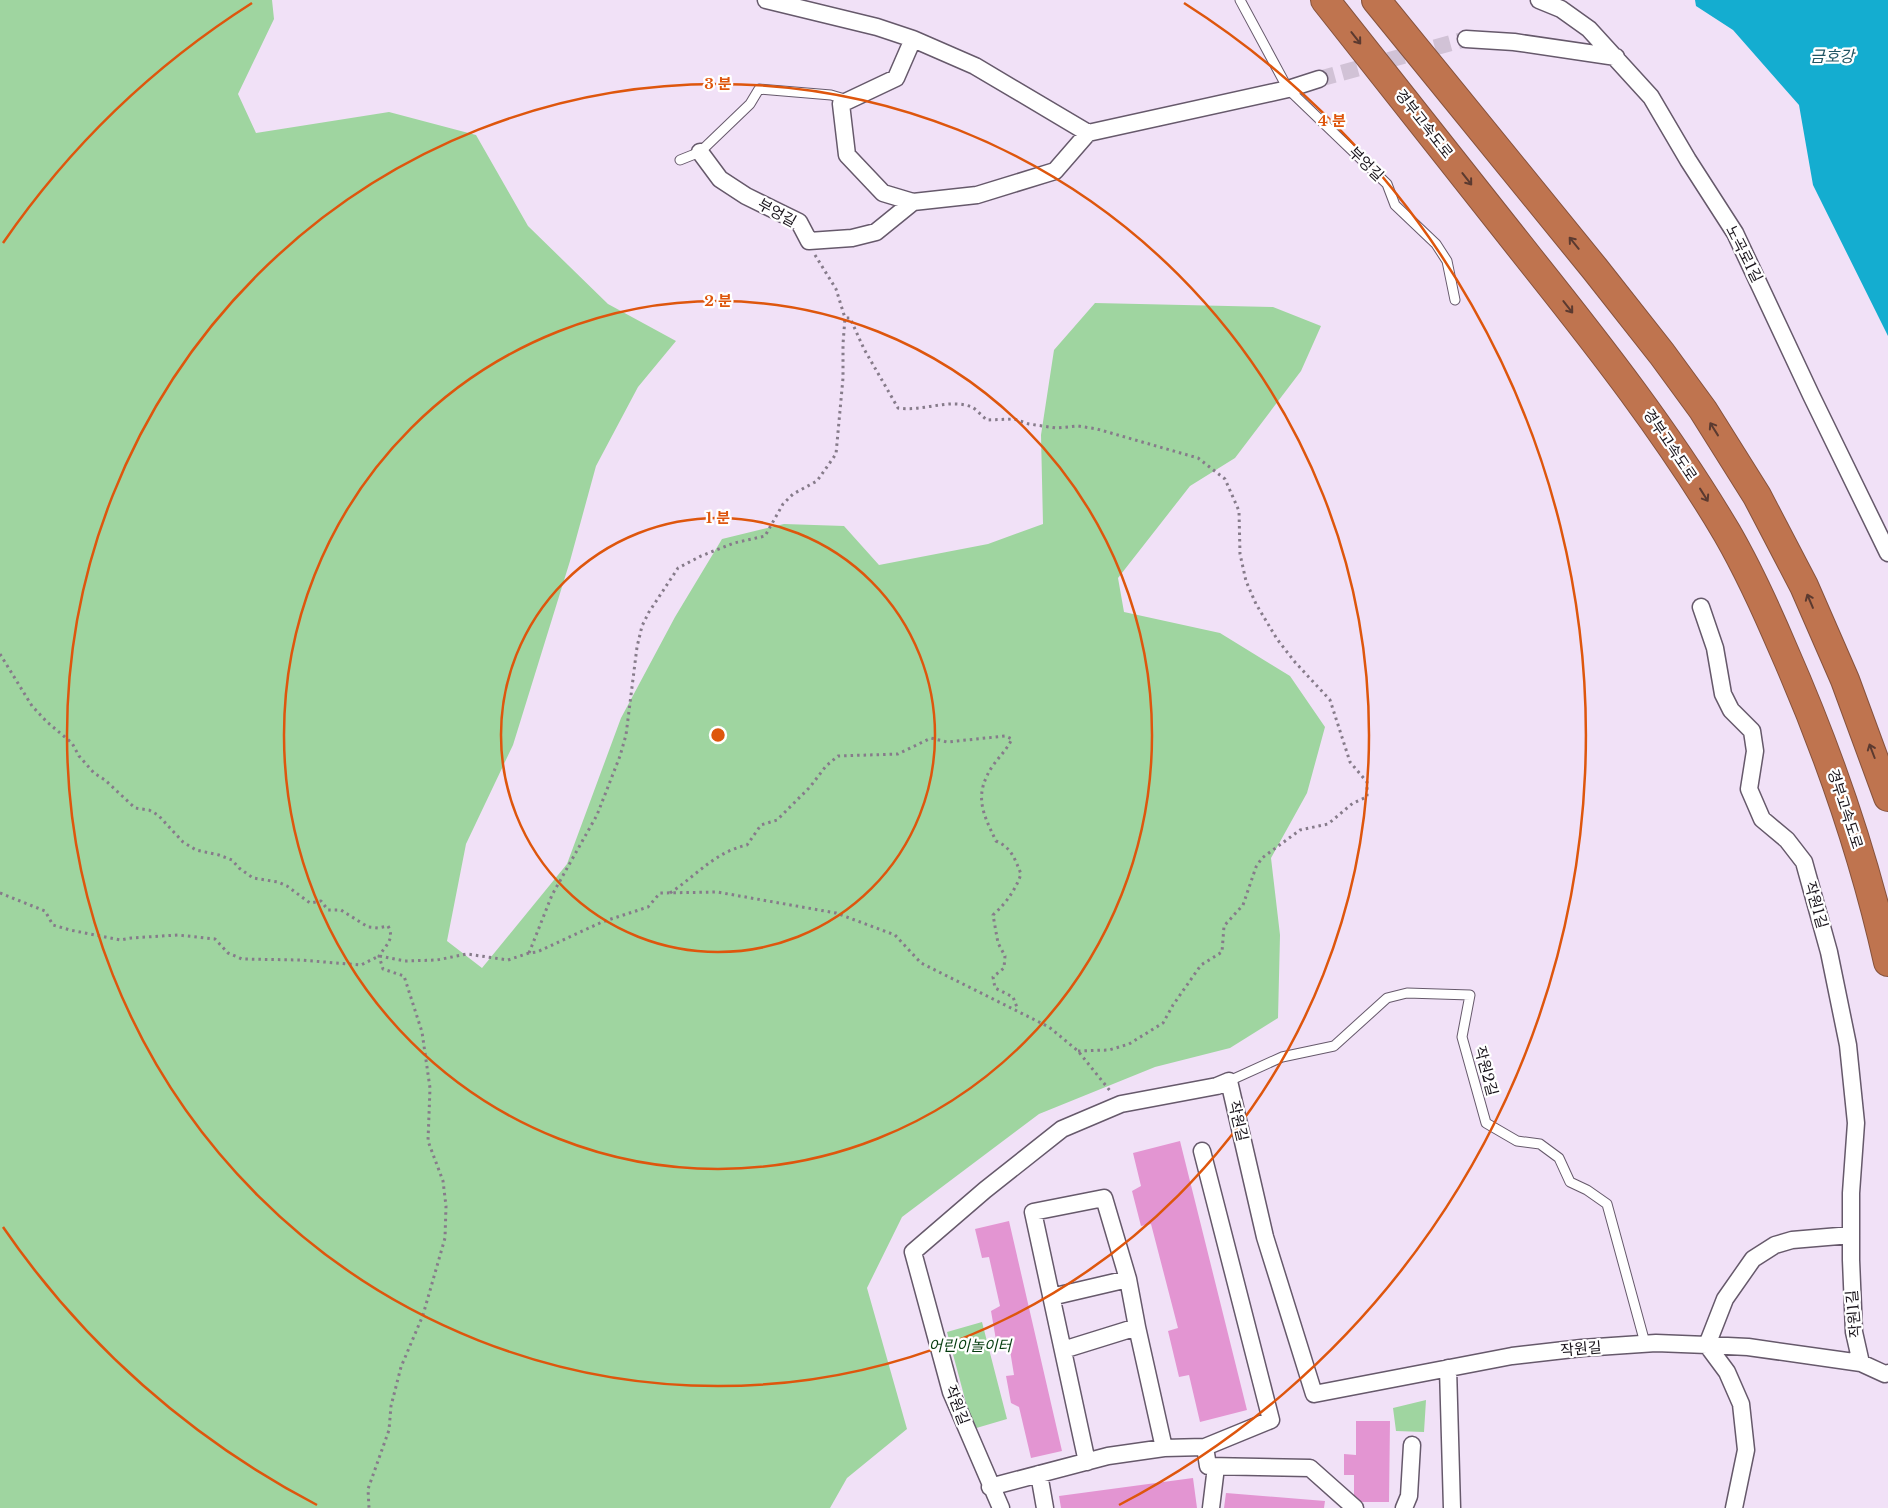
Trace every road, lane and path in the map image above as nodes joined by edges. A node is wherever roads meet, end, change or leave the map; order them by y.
1 (766, 0) edge
2 (1240, 0) edge
3 (1325, 0) edge
4 (1376, 0) edge
5 (1539, 0) edge
6 (913, 39) junction
7 (1466, 39) tunnel mouth
8 (1616, 57) junction
9 (1319, 79) tunnel mouth
10 (1288, 89) junction
11 (848, 100) junction
12 (1088, 133) junction
13 (700, 152) junction
14 (680, 160) dead end
15 (913, 202) junction
16 (809, 241) junction
17 (1455, 300) dead end
18 (844, 318) junction
19 (1888, 554) edge
20 (1701, 607) dead end
21 (0, 654) edge
22 (1888, 797) edge
23 (670, 893) junction
24 (0, 894) edge
25 (530, 953) junction
26 (379, 956) junction
27 (1888, 962) edge
28 (1018, 1010) junction
29 (1078, 1051) junction
30 (1229, 1080) junction
31 (1120, 1104) junction
32 (1202, 1151) dead end
33 (1851, 1235) junction
34 (1128, 1279) junction
35 (1051, 1297) junction
36 (1137, 1327) junction
37 (1644, 1344) junction
38 (1707, 1345) junction
39 (1063, 1350) junction
40 (1861, 1363) junction
41 (1448, 1368) junction
42 (1888, 1373) edge
43 (1412, 1446) dead end
44 (1205, 1447) junction
45 (1164, 1448) junction
46 (1087, 1462) junction
47 (1216, 1467) junction
48 (1039, 1474) junction
49 (990, 1487) junction
50 (368, 1508) edge
51 (1001, 1508) edge
52 (1045, 1508) edge
53 (1211, 1508) edge
54 (1355, 1508) edge
55 (1404, 1508) edge
56 (1452, 1508) edge
57 (1734, 1508) edge

1 - 6 street
2 - 10 lane, 부엉길
3 -> 27 highway, 경부고속도로
22 -> 4 highway
5 - 8 street, 노곡로1길
6 - 11 street
6 - 12 street
7 - 8 street
8 - 19 street, 노곡로1길
9 - 10 street
10 - 12 street
10 - 17 lane, 부엉길
11 - 13 lane
11 - 15 street
12 - 15 street
13 - 14 lane
13 - 16 street, 부엉길
15 - 16 street, 부엉길
16 - 18 path
18 - 25 path
18 - 29 path
20 - 33 street, 작원1길
21 - 26 path
23 - 25 path
23 - 28 path
23 - 28 path
24 - 26 path
25 - 26 path
26 - 50 path
28 - 29 path
29 - 31 path
30 - 31 street, 작원길
30 - 37 lane, 작원2길
30 - 41 street, 작원길
31 - 49 street, 작원길
32 - 44 street
33 - 38 street
33 - 40 street, 작원1길
34 - 35 street
34 - 35 street
34 - 36 street
35 - 39 street
36 - 39 street
36 - 45 street
37 - 38 street, 작원길
37 - 41 street, 작원길
38 - 40 street, 작원길
38 - 57 street
39 - 46 street
40 - 42 street
41 - 56 street
43 - 55 street
44 - 45 street
44 - 47 street
45 - 46 street
46 - 48 street
47 - 53 street
47 - 54 street
48 - 49 street
48 - 52 street
49 - 51 street, 작원길

